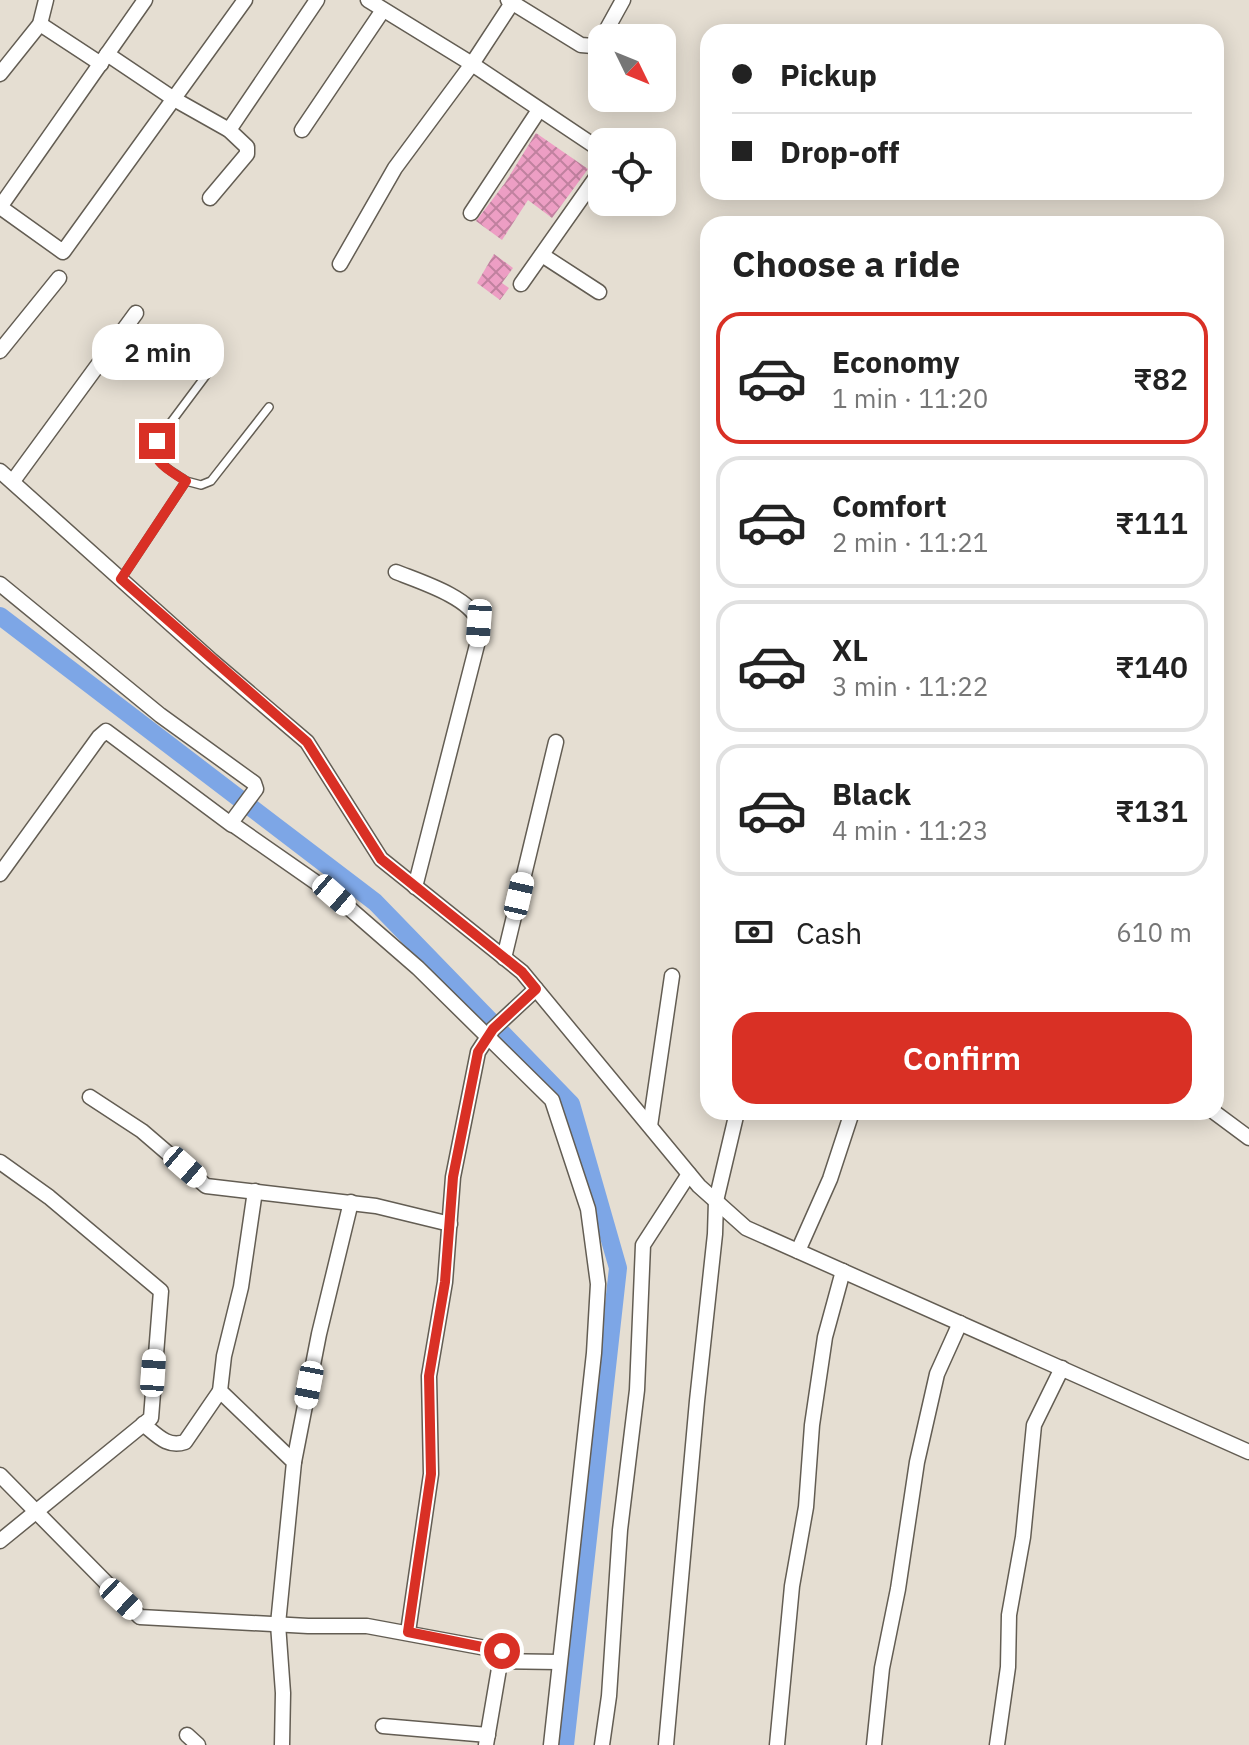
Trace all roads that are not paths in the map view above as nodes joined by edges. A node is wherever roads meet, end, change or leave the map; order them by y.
1 (46, 0) edge
2 (145, 0) edge
3 (245, 0) edge
4 (317, 0) edge
5 (368, 0) edge
6 (623, 0) edge
7 (510, 1) edge
8 (383, 10) junction
9 (40, 24) junction
10 (610, 24) edge
11 (588, 46) edge
12 (104, 59) junction
13 (472, 64) junction
14 (0, 74) edge
15 (174, 99) junction
16 (539, 110) junction
17 (229, 130) junction
18 (302, 130) dead end
19 (588, 142) edge
20 (588, 189) edge
21 (210, 198) dead end
22 (0, 207) edge
23 (471, 213) dead end
24 (542, 255) junction
25 (340, 264) dead end
26 (59, 278) dead end
27 (521, 284) dead end
28 (599, 292) dead end
29 (136, 313) dead end
30 (0, 351) edge
31 (207, 374) dead end
32 (269, 407) dead end
33 (0, 471) edge
34 (13, 481) junction
35 (186, 481) junction
36 (396, 572) dead end
37 (121, 579) junction
38 (0, 584) edge
39 (556, 742) dead end
40 (236, 817) junction
41 (0, 874) edge
42 (415, 887) junction
43 (504, 958) junction
44 (672, 976) dead end
45 (536, 989) junction
46 (494, 1028) junction
47 (90, 1097) dead end
48 (1224, 1119) edge
49 (735, 1120) edge
50 (849, 1120) edge
51 (650, 1126) junction
52 (1249, 1138) edge
53 (0, 1162) edge
54 (689, 1174) junction
55 (255, 1191) junction
56 (716, 1201) junction
57 (351, 1202) junction
58 (450, 1224) junction
59 (798, 1251) junction
60 (843, 1271) junction
61 (960, 1323) junction
62 (1062, 1368) junction
63 (220, 1391) junction
64 (143, 1424) junction
65 (1249, 1452) edge
66 (294, 1462) junction
67 (0, 1475) edge
68 (36, 1514) junction
69 (0, 1541) edge
70 (278, 1624) junction
71 (408, 1632) junction
72 (500, 1661) junction
73 (559, 1662) junction
74 (383, 1726) dead end
75 (487, 1740) edge
76 (282, 1745) edge
77 (551, 1745) edge
78 (602, 1745) edge
79 (666, 1745) edge
80 (777, 1745) edge
81 (874, 1745) edge
82 (997, 1745) edge

1 - 9 street
2 - 12 street
3 - 15 street
4 - 17 street
5 - 8 street
6 - 10 street
7 - 11 street
7 - 13 street
8 - 13 street
8 - 18 street
9 - 12 street
9 - 14 street
12 - 15 street
12 - 22 street
13 - 16 street
13 - 25 street
15 - 17 street
15 - 22 street
16 - 19 street
16 - 23 street
17 - 21 street
20 - 24 street
24 - 27 street
24 - 28 street
26 - 30 street
29 - 34 street
31 - 35 lane
32 - 35 lane
33 - 34 street
34 - 37 street
35 - 37 lane
36 - 42 street
37 - 42 street
38 - 40 street
39 - 43 street
40 - 41 street
40 - 46 street
42 - 43 street
43 - 45 street
44 - 51 street
45 - 46 street
45 - 51 street
46 - 58 street
46 - 73 street
47 - 55 street
48 - 52 street
49 - 56 street
50 - 59 street
51 - 54 street
53 - 64 street
54 - 56 street
54 - 78 street
55 - 57 street
55 - 63 street
56 - 59 street
56 - 79 street
57 - 58 street
57 - 66 street
58 - 71 street
59 - 60 street
60 - 61 street
60 - 80 street
61 - 62 street
61 - 81 street
62 - 65 street
62 - 82 street
63 - 64 street
63 - 66 street
64 - 68 street
66 - 70 street
67 - 68 street
68 - 69 street
68 - 70 street
70 - 71 street
70 - 76 street
71 - 72 street
72 - 73 street
72 - 75 street
73 - 77 street
74 - 75 street

